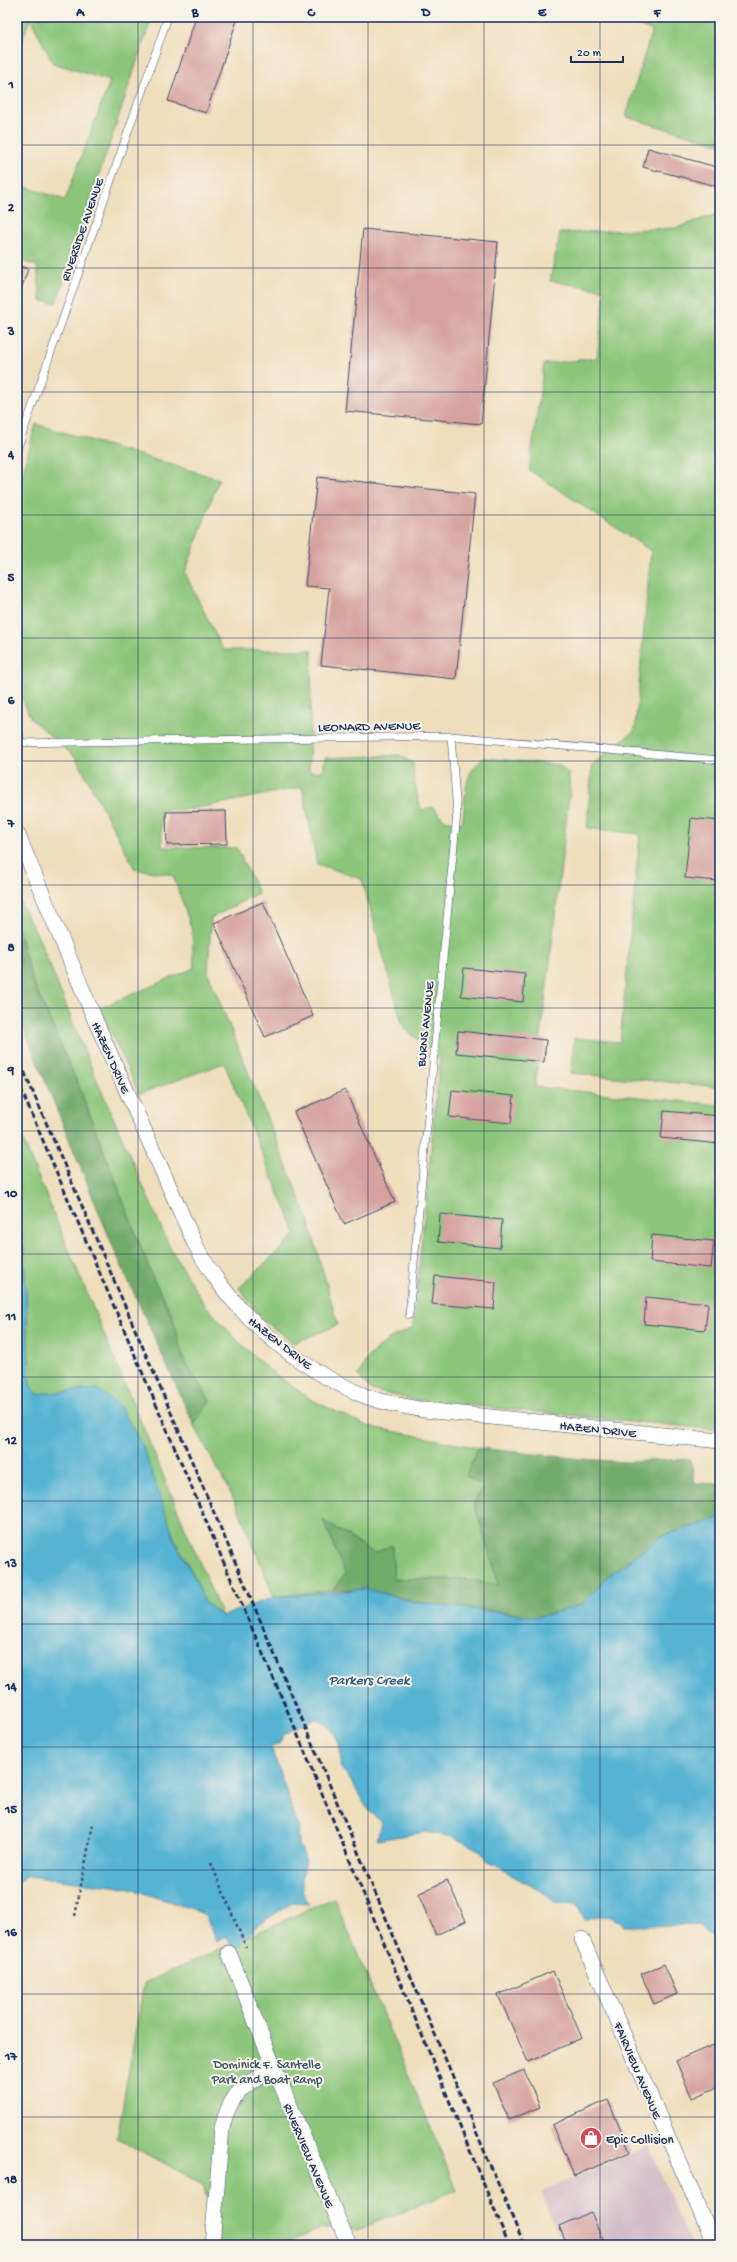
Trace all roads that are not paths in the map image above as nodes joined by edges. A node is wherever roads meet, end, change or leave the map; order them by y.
1 (168, 17) edge
2 (17, 450) edge
3 (17, 729) edge
4 (451, 736) junction
5 (20, 743) edge
6 (720, 760) edge
7 (17, 834) edge
8 (409, 1315) dead end
9 (720, 1441) edge
10 (582, 1939) dead end
11 (229, 1953) dead end
12 (274, 2068) junction
13 (212, 2245) edge
14 (349, 2245) edge
15 (715, 2245) edge

1 - 2 lane, RIVERSIDE AVENUE
3 - 5 lane
4 - 5 lane, LEONARD AVENUE
4 - 6 lane, LEONARD AVENUE
4 - 8 lane, BURNS AVENUE
7 - 9 street, HAZEN DRIVE
10 - 15 street, FAIRVIEW AVENUE
11 - 12 street, RIVERVIEW AVENUE
12 - 13 street
12 - 14 street, RIVERVIEW AVENUE

